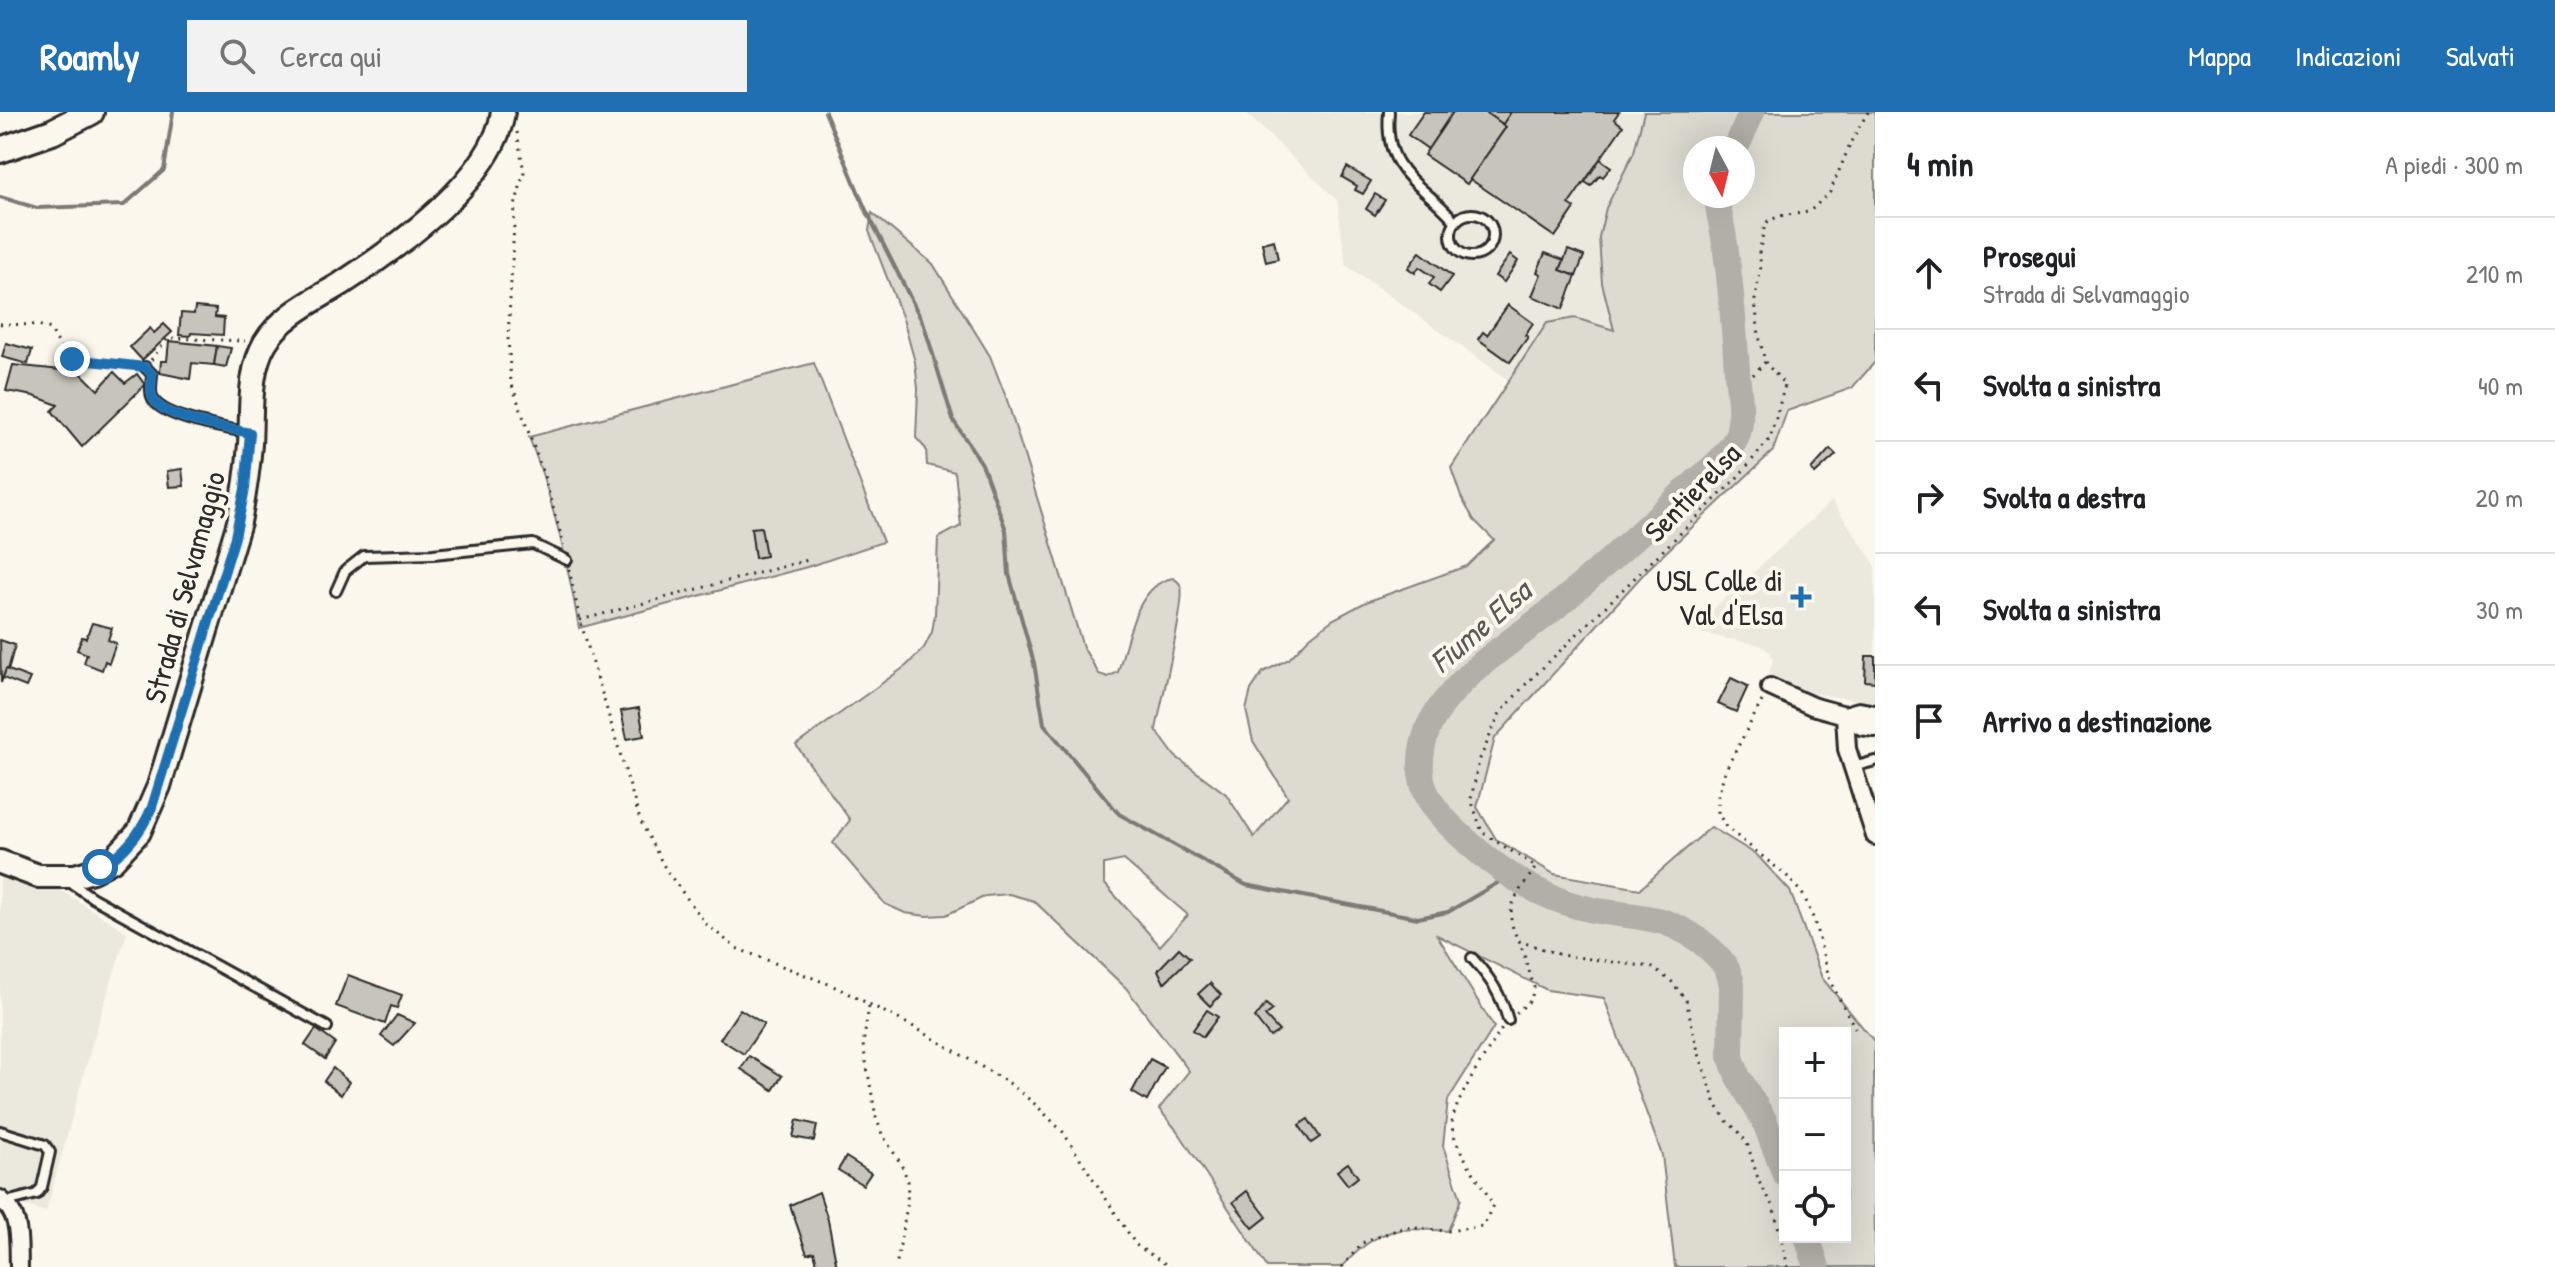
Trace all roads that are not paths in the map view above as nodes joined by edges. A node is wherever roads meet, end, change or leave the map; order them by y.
1 (91, 112) edge
2 (1389, 112) edge
3 (509, 120) edge
4 (0, 150) edge
5 (1455, 221) junction
6 (145, 367) road end
7 (250, 433) junction
8 (567, 560) road end
9 (336, 591) dead end
10 (1770, 687) road end
11 (1875, 714) edge
12 (1845, 715) junction
13 (1875, 728) edge
14 (1875, 761) edge
15 (1852, 767) junction
16 (1875, 836) edge
17 (0, 862) edge
18 (64, 877) junction
19 (1472, 958) dead end
20 (1508, 1020) road end
21 (327, 1027) dead end
22 (0, 1131) edge
23 (2, 1200) edge
24 (19, 1267) edge

1 - 4 main road
2 - 5 lane
3 - 7 street, Strada di Selvamaggio
5 - 5 lane
6 - 7 lane
7 - 18 street, Strada di Selvamaggio
8 - 9 lane
10 - 12 street
11 - 12 street
12 - 13 street
12 - 15 street
14 - 15 lane
15 - 16 street
17 - 18 street, Strada di Selvamaggio
18 - 21 lane
19 - 20 lane
22 - 23 lane
23 - 24 street

